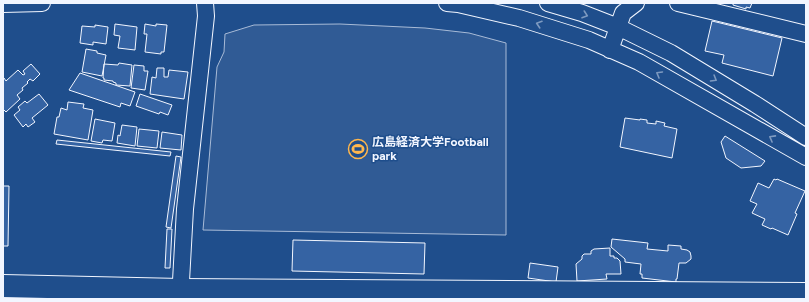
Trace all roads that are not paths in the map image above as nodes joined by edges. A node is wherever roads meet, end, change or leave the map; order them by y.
1 (42, 3) edge
2 (205, 3) edge
3 (447, 3) edge
4 (548, 3) edge
5 (636, 3) edge
6 (678, 3) edge
7 (3, 4) edge
8 (618, 27) junction
9 (806, 34) edge
10 (610, 50) junction
11 (806, 136) edge
12 (806, 157) edge
13 (3, 286) edge
14 (180, 294) edge
15 (806, 294) edge
16 (666, 296) edge

1 - 7 street
2 - 14 street
10 -> 3 street
4 -> 8 street
5 - 8 street
6 - 9 street
8 - 10 street
8 -> 11 street
12 -> 10 street
13 - 14 street
14 - 16 street
15 - 16 street

